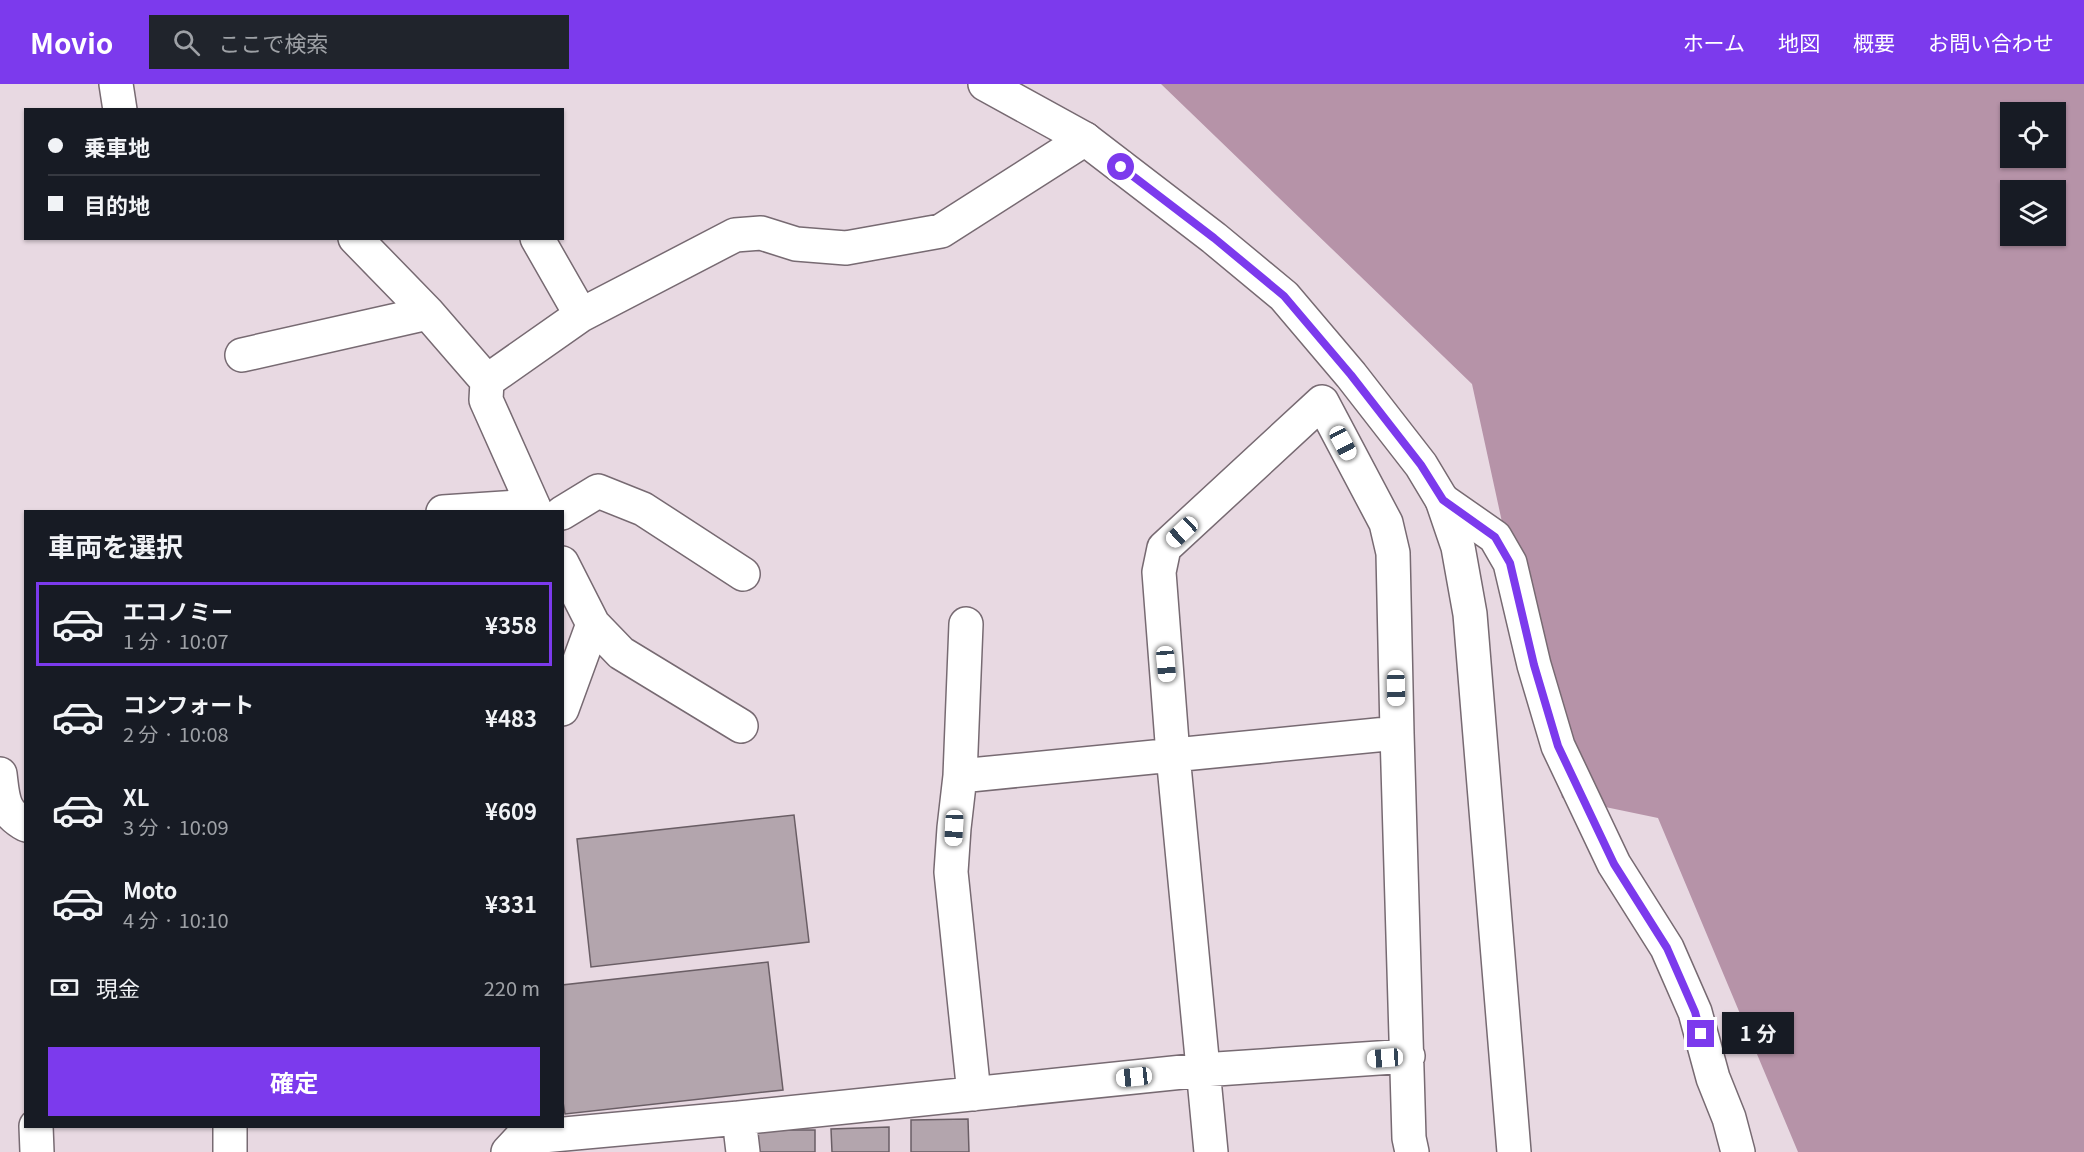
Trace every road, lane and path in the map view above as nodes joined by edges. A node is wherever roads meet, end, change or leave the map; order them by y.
1 (116, 84) edge
2 (985, 84) edge
3 (120, 108) edge
4 (1084, 139) junction
5 (357, 240) edge
6 (538, 240) edge
7 (428, 313) junction
8 (581, 315) junction
9 (242, 355) dead end
10 (1351, 375) junction
11 (487, 381) junction
12 (1322, 402) junction
13 (1443, 500) junction
14 (544, 510) edge
15 (564, 567) edge
16 (743, 574) dead end
17 (593, 624) junction
18 (966, 624) dead end
19 (564, 704) edge
20 (741, 726) dead end
21 (1396, 734) junction
22 (1173, 755) junction
23 (0, 774) edge
24 (960, 776) junction
25 (24, 824) edge
26 (1408, 1056) junction
27 (1202, 1070) junction
28 (974, 1094) junction
29 (739, 1119) junction
30 (36, 1128) edge
31 (230, 1128) edge
32 (37, 1152) edge
33 (230, 1152) edge
34 (508, 1152) edge
35 (743, 1152) edge
36 (1211, 1152) edge
37 (1412, 1152) edge
38 (1514, 1152) edge
39 (1738, 1152) edge

1 - 3 street
2 - 4 street
4 - 8 street
4 - 10 street
5 - 7 street
6 - 8 street
7 - 9 street
7 - 11 street
8 - 11 street
10 - 12 street
10 - 13 street
11 - 14 street
12 - 21 street
12 - 22 street
13 - 38 street
13 - 39 street
14 - 16 street
15 - 17 street
17 - 19 street
17 - 20 street
18 - 24 street
21 - 22 street
21 - 26 street
22 - 24 street
22 - 27 street
23 - 25 street
24 - 28 street
26 - 27 street
26 - 37 street
27 - 28 street
27 - 36 street
28 - 29 street
29 - 34 street
29 - 35 street
30 - 32 street
31 - 33 street

